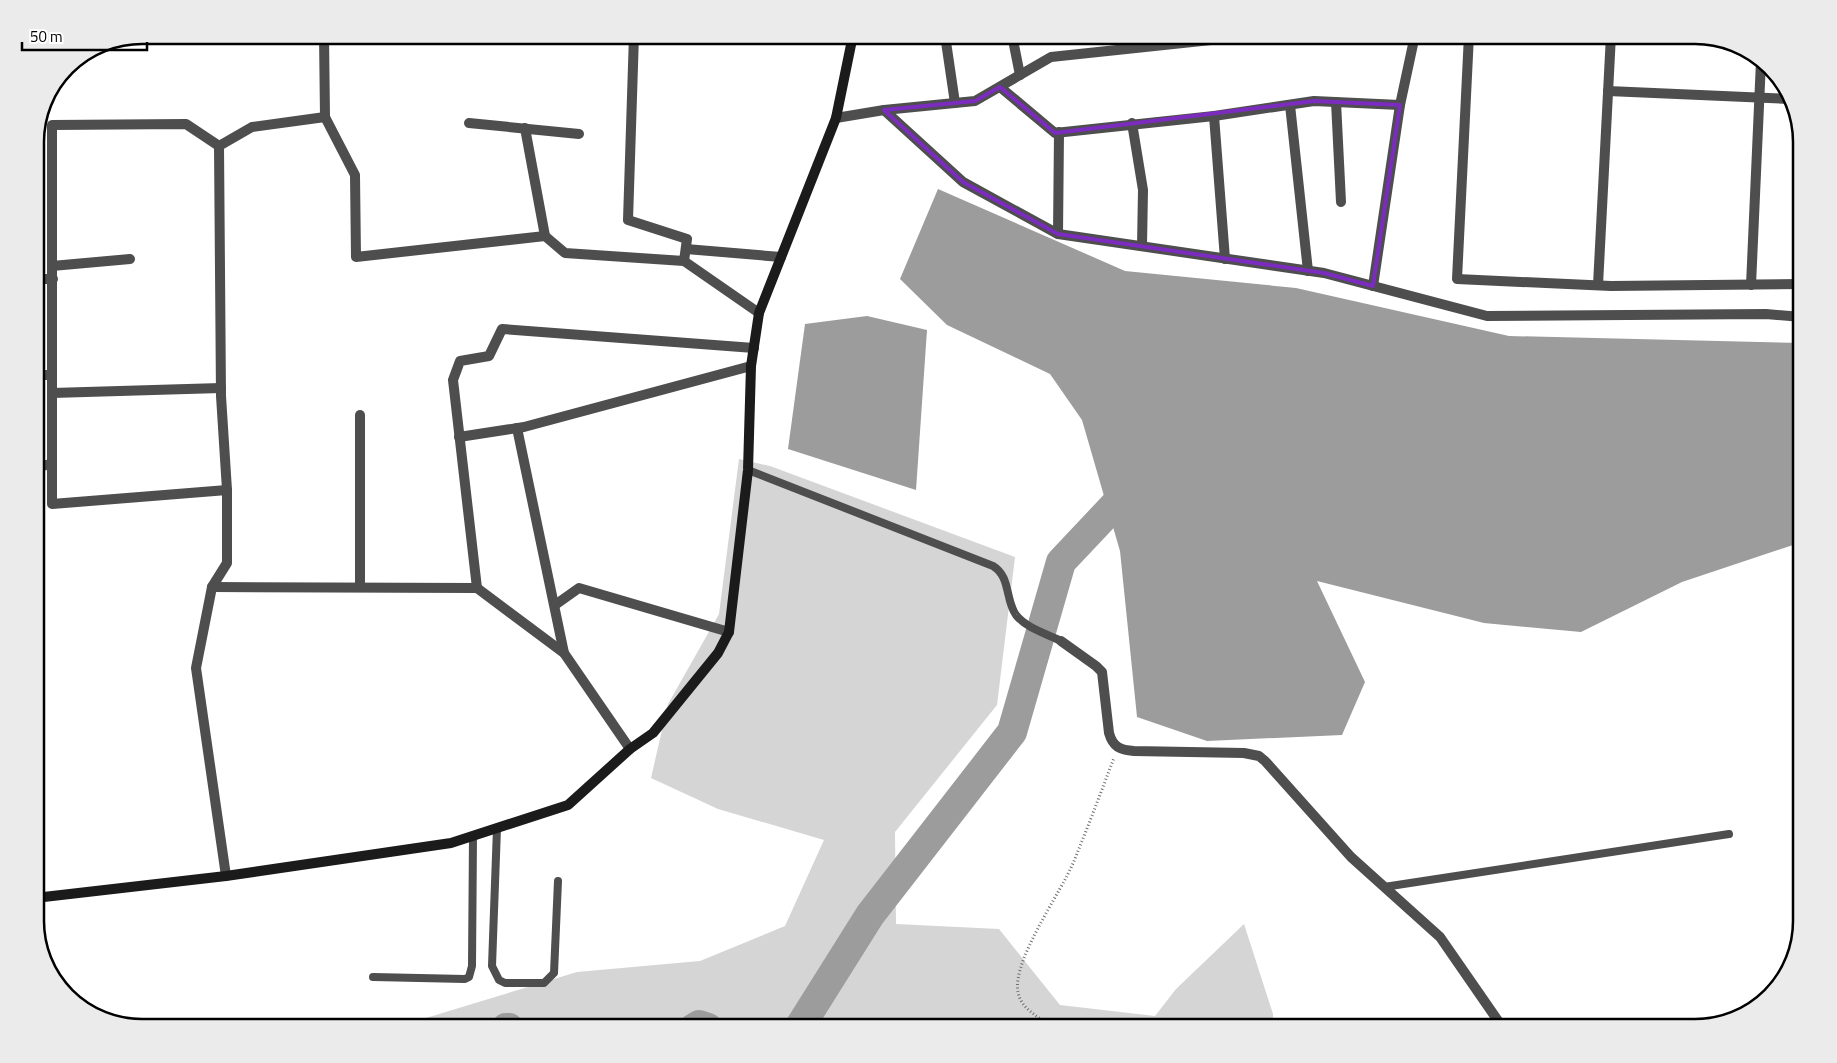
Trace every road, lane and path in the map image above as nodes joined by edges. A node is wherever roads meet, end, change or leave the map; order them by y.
1 (324, 44) edge
2 (634, 44) edge
3 (851, 44) edge
4 (946, 44) edge
5 (1014, 44) edge
6 (1177, 44) edge
7 (1413, 44) edge
8 (1469, 44) edge
9 (1610, 44) edge
10 (1761, 68) edge
11 (1020, 75) junction
12 (1000, 87) junction
13 (1608, 91) junction
14 (1759, 97) junction
15 (1783, 99) edge
16 (1336, 102) junction
17 (955, 103) junction
18 (1290, 105) junction
19 (1400, 106) junction
20 (884, 110) junction
21 (1214, 116) junction
22 (325, 117) junction
23 (836, 118) junction
24 (469, 123) dead end
25 (1132, 124) junction
26 (525, 128) junction
27 (1059, 132) junction
28 (579, 134) dead end
29 (220, 146) junction
30 (1341, 202) dead end
31 (1058, 234) junction
32 (545, 236) junction
33 (1142, 246) junction
34 (686, 248) junction
35 (781, 257) junction
36 (1225, 258) junction
37 (130, 259) dead end
38 (684, 261) junction
39 (52, 266) junction
40 (1308, 271) junction
41 (44, 278) edge
42 (53, 279) junction
43 (1793, 284) edge
44 (1598, 285) junction
45 (1751, 285) junction
46 (1373, 286) junction
47 (760, 313) junction
48 (1793, 316) edge
49 (754, 348) junction
50 (751, 366) junction
51 (44, 375) edge
52 (52, 375) junction
53 (221, 388) junction
54 (52, 393) junction
55 (360, 415) dead end
56 (517, 428) junction
57 (459, 437) junction
58 (52, 464) junction
59 (44, 465) edge
60 (748, 470) junction
61 (227, 490) junction
62 (212, 587) junction
63 (360, 588) junction
64 (477, 588) junction
65 (555, 605) junction
66 (729, 632) junction
67 (1061, 642) joint
68 (564, 653) junction
69 (1118, 748) junction
70 (630, 749) junction
71 (497, 828) junction
72 (1729, 834) dead end
73 (473, 836) junction
74 (226, 876) junction
75 (558, 881) dead end
76 (1384, 887) junction
77 (44, 897) edge
78 (372, 978) dead end
79 (1042, 1019) edge
80 (1497, 1019) edge

1 - 22 street
2 - 34 street
3 - 23 street
4 - 17 street
5 - 11 street
6 - 11 street
7 - 19 street
8 - 44 street
9 - 13 street
10 - 14 street
11 - 12 street
12 - 17 street
12 - 27 street
13 - 14 street
13 - 44 street
14 - 15 street
14 - 45 street
16 - 18 street
16 - 19 street
16 - 30 street
17 - 20 street
18 - 21 street
18 - 40 street
19 - 46 street
20 - 23 street
20 - 31 street
21 - 25 street
21 - 36 street
22 - 29 street
22 - 32 street
23 - 35 street
24 - 26 street
25 - 27 street
25 - 33 street
26 - 28 street
26 - 32 street
27 - 31 street
29 - 39 street
29 - 53 street
31 - 33 street
32 - 38 street
33 - 36 street
34 - 35 street
34 - 38 street
35 - 47 street
36 - 40 street
37 - 39 street
38 - 47 street
39 - 42 street
40 - 46 street
41 - 42 street
42 - 52 street
43 - 45 street
44 - 45 street
46 - 48 street
47 - 49 street
49 - 50 street
49 - 57 street
50 - 56 street
50 - 60 street
51 - 52 street
52 - 54 street
53 - 54 street
53 - 61 street
54 - 58 street
55 - 63 street
56 - 57 street
56 - 65 street
57 - 64 street
58 - 59 street
58 - 61 street
60 - 66 street
60 - 67 lane
61 - 62 street
62 - 63 street
62 - 74 street
63 - 64 street
64 - 68 street
65 - 66 street
65 - 68 street
66 - 70 street
67 - 69 street
68 - 70 street
69 - 76 street
69 - 79 path
70 - 71 street
71 - 73 street
71 - 75 lane
72 - 76 lane
73 - 74 street
73 - 78 lane
74 - 77 street
76 - 80 street

